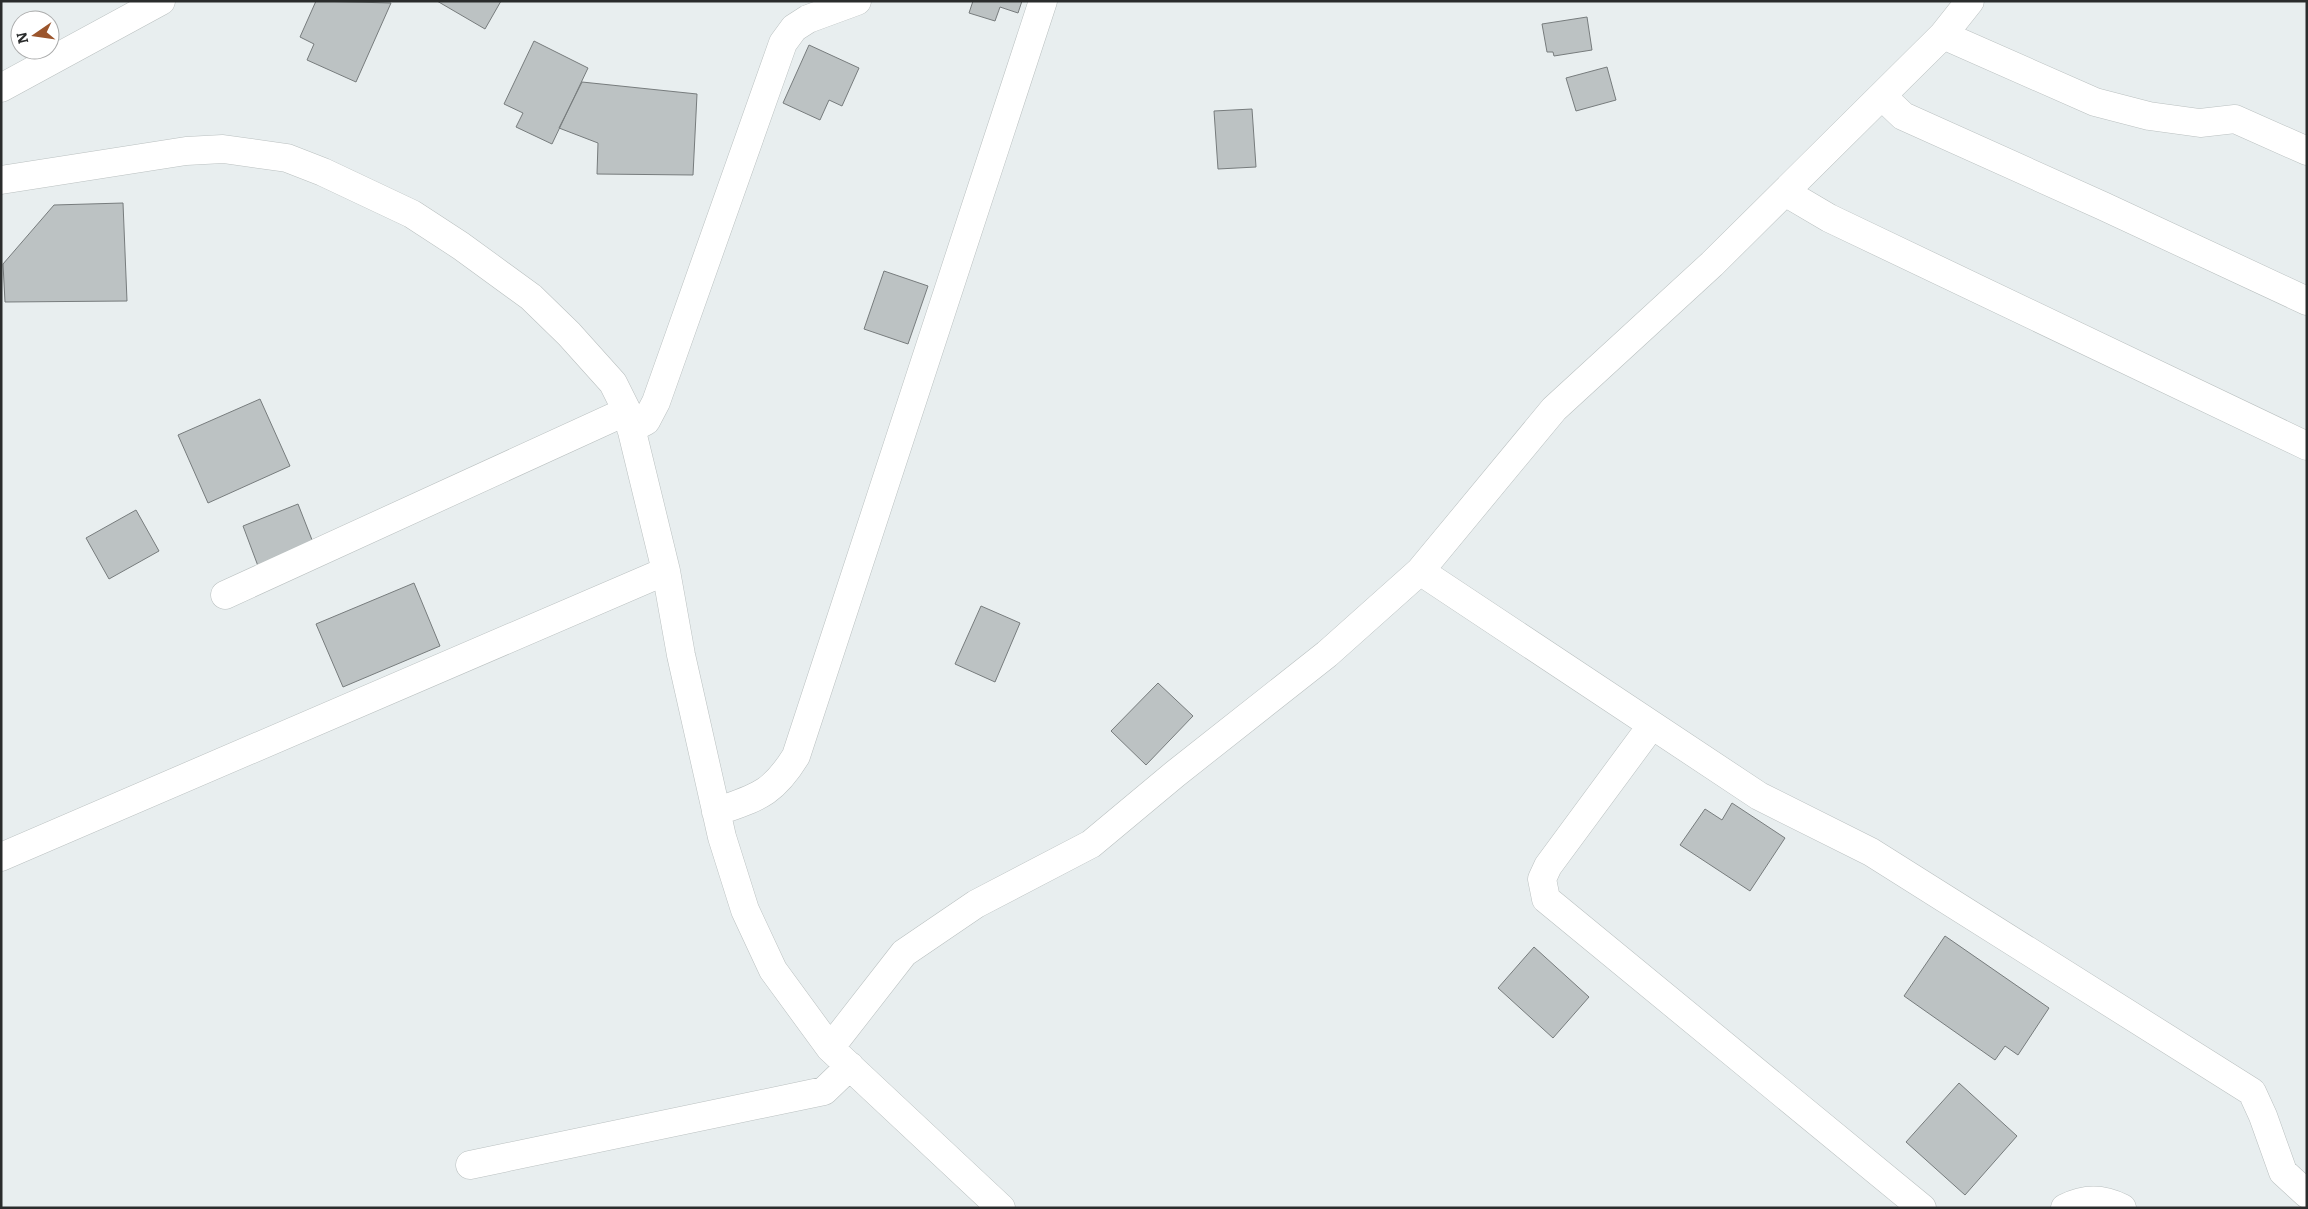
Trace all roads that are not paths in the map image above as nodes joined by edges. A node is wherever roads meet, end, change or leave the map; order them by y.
1 (161, 1) edge
2 (857, 1) edge
3 (1043, 1) edge
4 (1970, 1) edge
5 (1943, 35) junction
6 (1, 88) edge
7 (1882, 96) junction
8 (2307, 151) edge
9 (1, 180) edge
10 (1785, 192) junction
11 (2307, 301) edge
12 (629, 420) junction
13 (2307, 446) edge
14 (666, 571) junction
15 (1420, 571) junction
16 (224, 595) dead end
17 (1652, 725) junction
18 (716, 812) junction
19 (1, 857) edge
20 (830, 1048) junction
21 (850, 1066) junction
22 (470, 1164) dead end
23 (2307, 1194) edge
24 (1001, 1208) edge
25 (1922, 1208) edge
26 (2065, 1208) edge
27 (2122, 1208) edge

1 - 6 street
2 - 12 street
3 - 18 street
4 - 5 street
5 - 7 street
5 - 8 street
7 - 10 street
7 - 11 street
9 - 12 street
10 - 13 street
10 - 15 street
12 - 14 street
12 - 16 street
14 - 18 street
14 - 19 street
15 - 17 street
15 - 20 street
17 - 23 street
17 - 25 street
18 - 20 street
20 - 21 street
21 - 22 street
21 - 24 street
26 - 27 street

